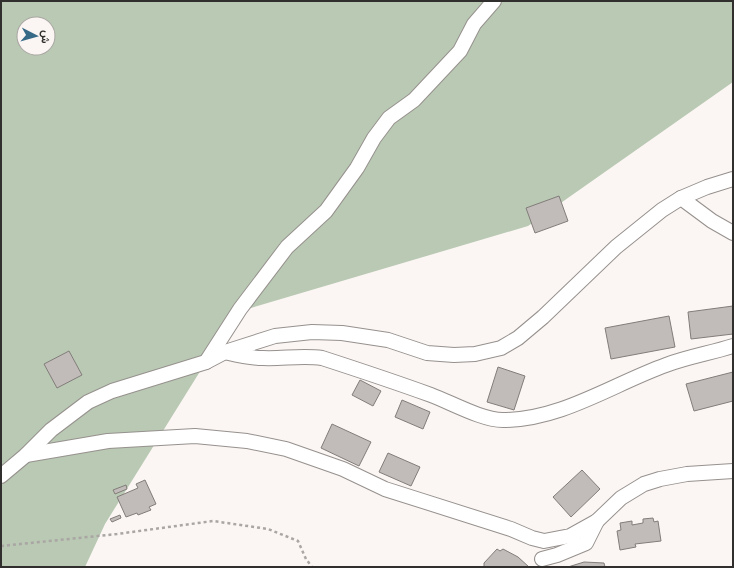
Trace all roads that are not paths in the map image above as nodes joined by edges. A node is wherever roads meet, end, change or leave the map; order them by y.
1 (494, 1) edge
2 (733, 179) edge
3 (681, 198) junction
4 (733, 233) edge
5 (733, 346) edge
6 (225, 352) junction
7 (206, 362) junction
8 (26, 455) junction
9 (733, 471) edge
10 (1, 476) edge
11 (597, 521) junction
12 (542, 559) dead end

1 - 7 street
2 - 3 street
3 - 4 street
3 - 6 street
5 - 6 street
6 - 7 street
7 - 8 street
8 - 10 street
8 - 11 street
9 - 11 street
11 - 12 street

